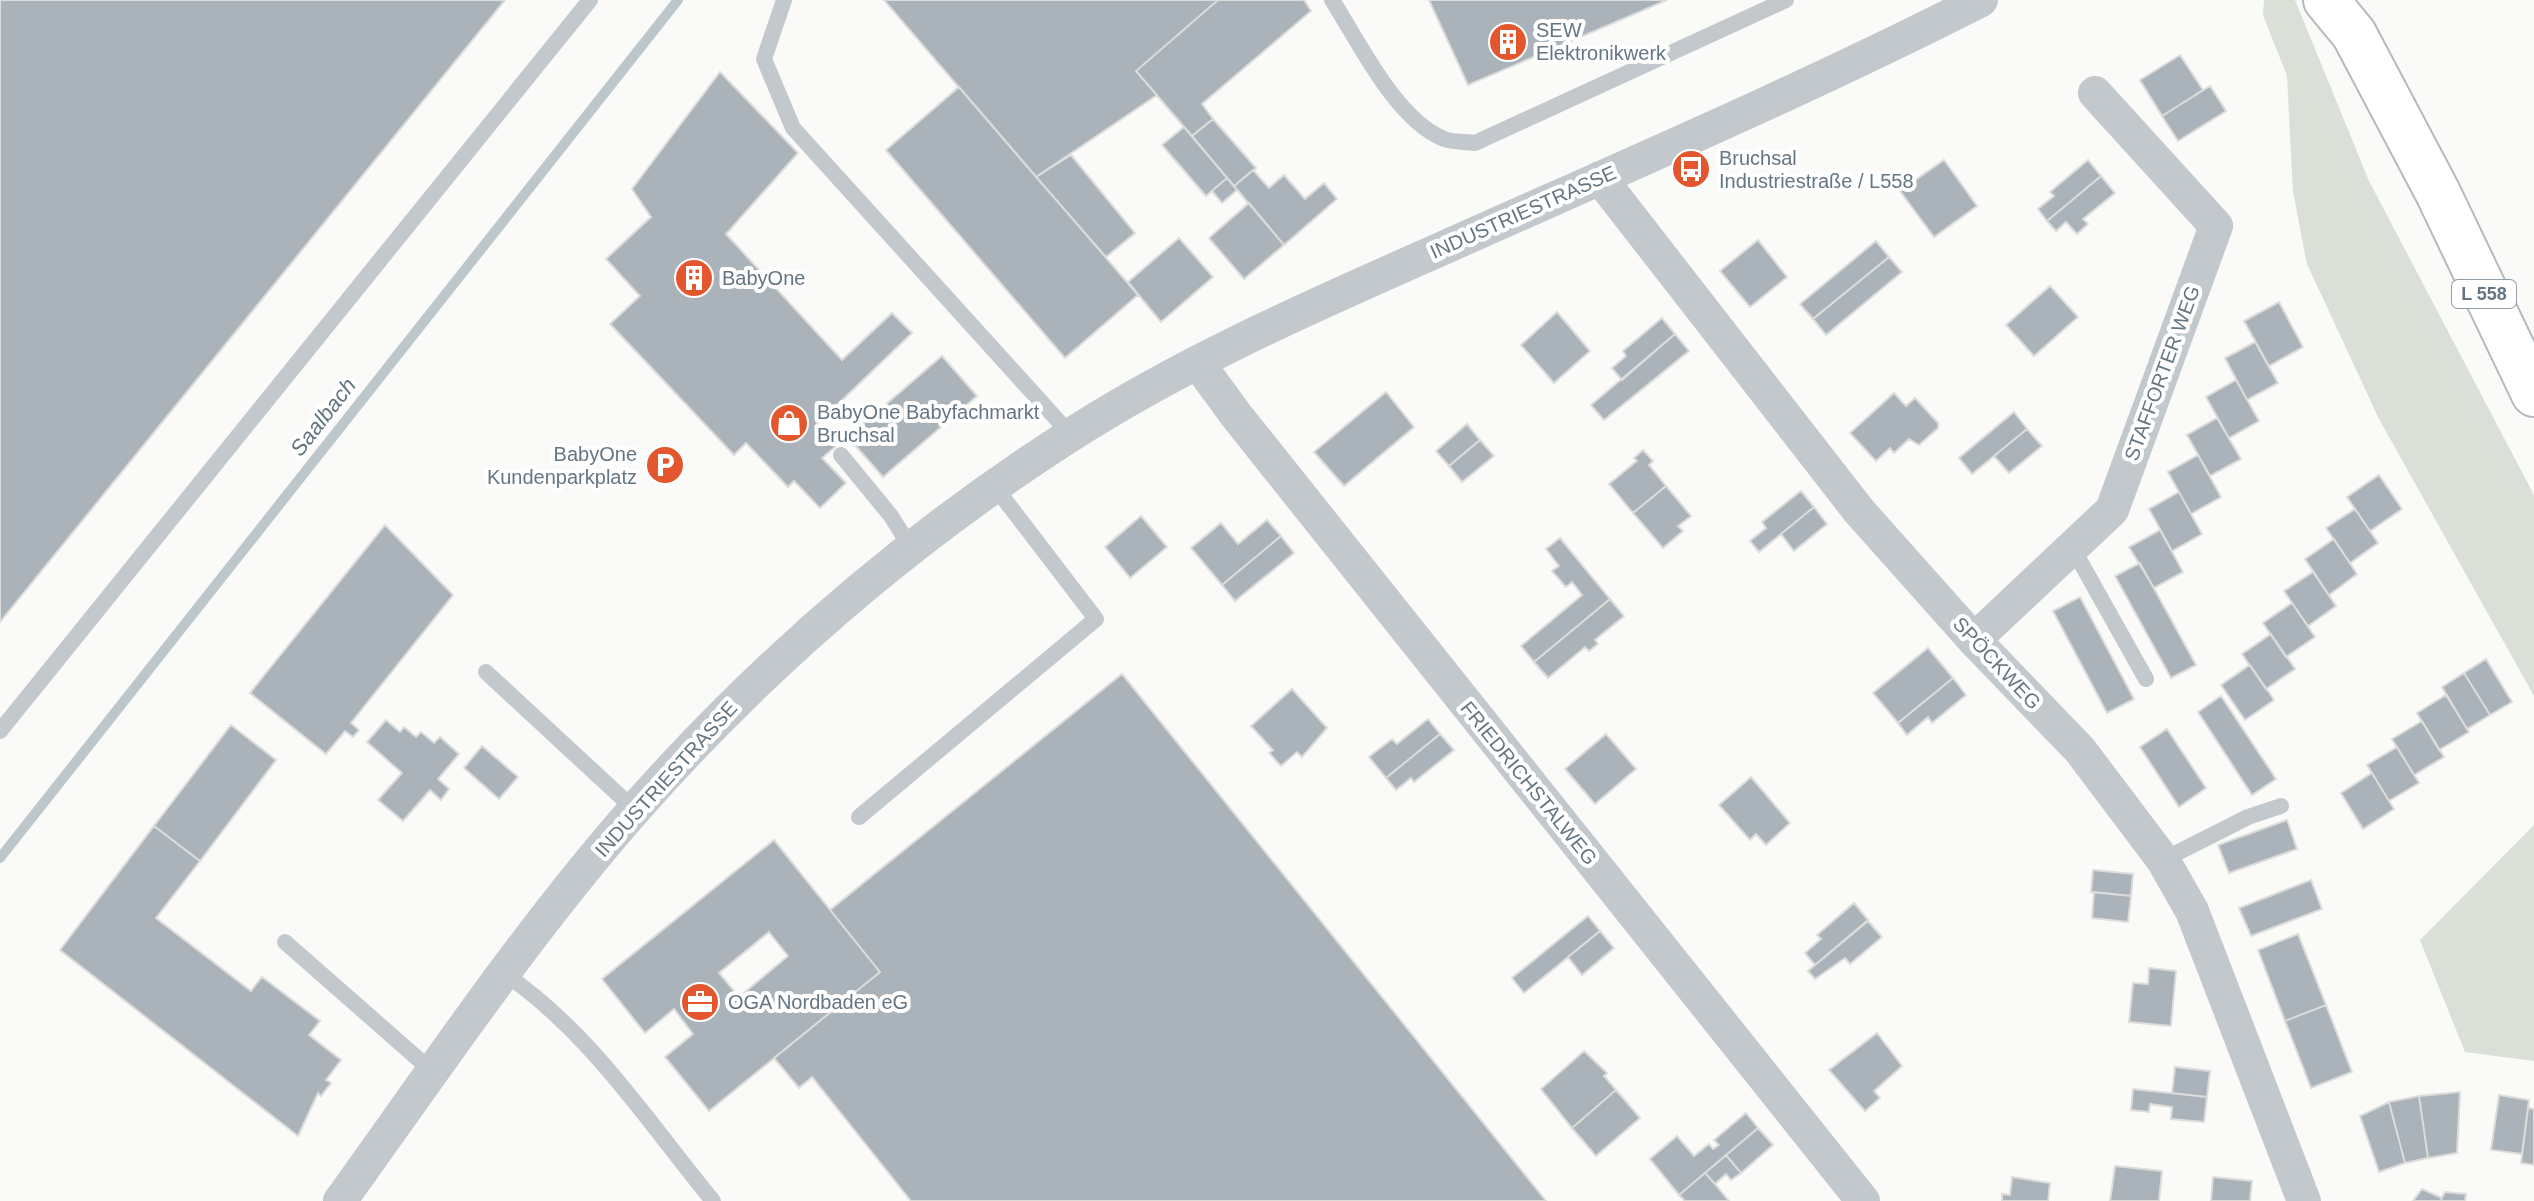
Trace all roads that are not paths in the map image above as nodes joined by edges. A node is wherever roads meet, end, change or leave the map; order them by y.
1 (590, 0) edge
2 (784, 0) edge
3 (1332, 0) edge
4 (1786, 0) edge
5 (1981, 0) edge
6 (2326, 0) edge
7 (2351, 17) edge
8 (2095, 93) dead end
9 (1600, 178) junction
10 (1198, 363) junction
11 (2534, 394) edge
12 (1071, 435) junction
13 (841, 455) dead end
14 (995, 487) junction
15 (2072, 547) junction
16 (911, 548) junction
17 (1974, 640) junction
18 (486, 672) dead end
19 (2146, 679) dead end
20 (0, 731) edge
21 (2281, 806) dead end
22 (635, 810) junction
23 (859, 817) dead end
24 (2163, 860) junction
25 (285, 942) dead end
26 (505, 974) junction
27 (433, 1072) junction
28 (340, 1201) edge
29 (713, 1201) edge
30 (1863, 1201) edge
31 (2304, 1201) edge

1 - 20 lane
2 - 12 lane
3 - 4 lane
5 - 9 street, INDUSTRIESTRASSE
6 - 7 main road, L 558
7 - 11 main road, L 558
8 - 15 street, STAFFORTER WEG
9 - 10 street, INDUSTRIESTRASSE
9 - 17 street, SPÖCKWEG
10 - 12 street, INDUSTRIESTRASSE
10 - 30 street, FRIEDRICHSTALWEG
12 - 14 street, INDUSTRIESTRASSE
13 - 16 lane
14 - 16 street, INDUSTRIESTRASSE
14 - 23 lane
15 - 17 street, STAFFORTER WEG
15 - 19 lane
16 - 22 street, INDUSTRIESTRASSE
17 - 24 street, SPÖCKWEG
18 - 22 lane
21 - 24 lane
22 - 26 street, INDUSTRIESTRASSE
24 - 31 street, SPÖCKWEG
25 - 27 lane
26 - 27 street, INDUSTRIESTRASSE
26 - 29 lane
27 - 28 street, INDUSTRIESTRASSE

